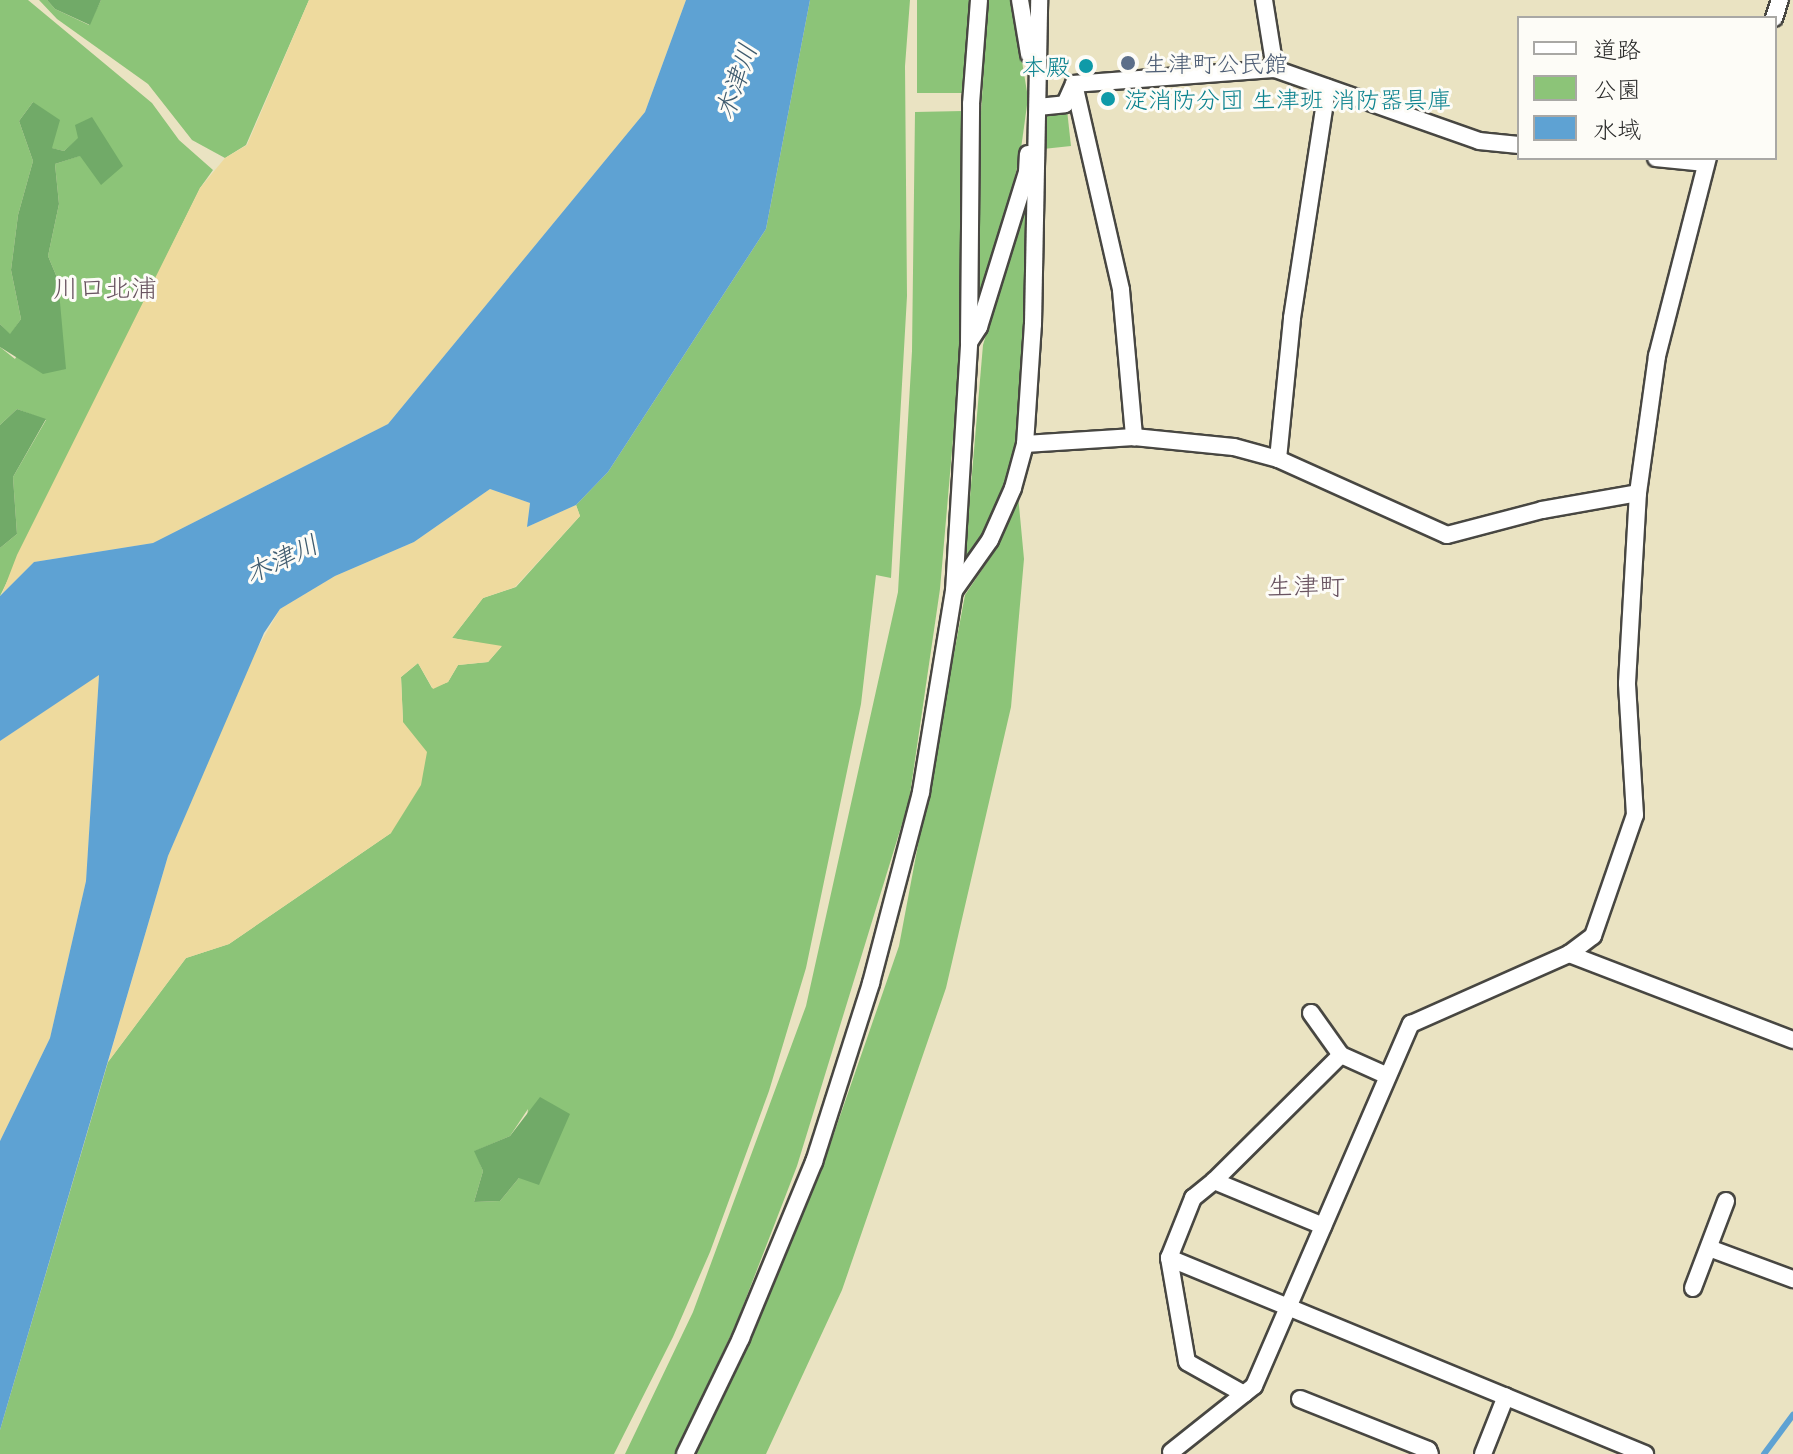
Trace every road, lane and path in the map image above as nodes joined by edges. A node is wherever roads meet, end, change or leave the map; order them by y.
1 (979, 0) edge
2 (1020, 0) edge
3 (1039, 0) edge
4 (1264, 0) edge
5 (1275, 69) junction
6 (1074, 84) junction
7 (1327, 88) junction
8 (1038, 107) junction
9 (1517, 145) edge
10 (1706, 160) edge
11 (969, 343) junction
12 (1134, 437) junction
13 (1025, 444) junction
14 (1278, 459) junction
15 (1638, 493) junction
16 (954, 591) junction
17 (1569, 954) junction
18 (1311, 1013) dead end
19 (1793, 1040) edge
20 (1341, 1055) junction
21 (1388, 1076) junction
22 (1214, 1181) junction
23 (1726, 1201) dead end
24 (1323, 1226) junction
25 (1709, 1248) junction
26 (1169, 1258) junction
27 (1793, 1279) edge
28 (1693, 1288) dead end
29 (1289, 1307) junction
30 (1244, 1394) junction
31 (1506, 1396) junction
32 (1300, 1399) dead end
33 (1171, 1452) dead end
34 (685, 1454) edge
35 (1430, 1454) edge
36 (1483, 1454) edge
37 (1645, 1454) edge

1 - 11 street
2 - 8 street
3 - 8 street
4 - 5 street
5 - 6 street
5 - 7 street
6 - 8 street
6 - 12 street
7 - 9 street
7 - 14 street
8 - 11 street
8 - 13 street
10 - 15 street
11 - 16 street
12 - 13 street
12 - 14 street
13 - 16 street
14 - 15 street
15 - 17 street
16 - 34 street
17 - 19 street
17 - 21 street
18 - 20 street
20 - 21 street
20 - 22 street
21 - 24 street
22 - 24 street
22 - 26 street
23 - 25 street
24 - 29 street
25 - 27 street
25 - 28 street
26 - 29 street
26 - 30 street
29 - 30 street
29 - 31 street
30 - 33 street
31 - 36 street
31 - 37 street
32 - 35 street

